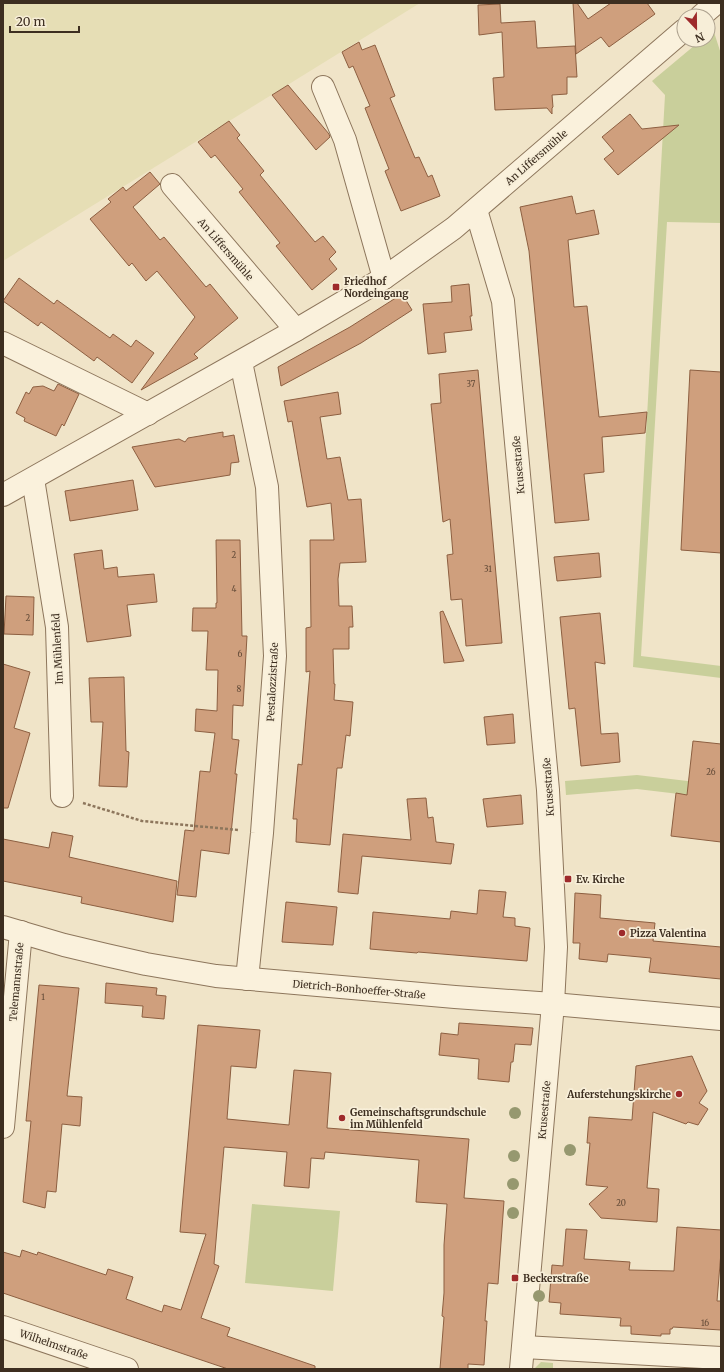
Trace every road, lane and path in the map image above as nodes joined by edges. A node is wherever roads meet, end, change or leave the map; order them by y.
1 (676, 37) edge
2 (322, 87) dead end
3 (172, 185) dead end
4 (476, 210) junction
5 (384, 278) junction
6 (296, 330) junction
7 (3, 343) edge
8 (240, 362) junction
9 (148, 414) junction
10 (32, 479) junction
11 (3, 495) edge
12 (62, 796) joint
13 (262, 833) junction
14 (12, 930) edge
15 (247, 979) junction
16 (553, 1004) junction
17 (721, 1019) edge
18 (3, 1127) edge
19 (3, 1327) edge
20 (524, 1347) junction
21 (721, 1358) edge
22 (127, 1369) edge
23 (521, 1369) edge

1 - 4 street, An Liffersmühle
2 - 5 street
3 - 6 street, An Liffersmühle
4 - 5 street, An Liffersmühle
4 - 16 street, Krusestraße
5 - 6 street, An Liffersmühle
6 - 8 street, An Liffersmühle
7 - 9 street
8 - 9 street, An Liffersmühle
8 - 13 street, Pestalozzistraße
9 - 10 street, An Liffersmühle
10 - 11 street, An Liffersmühle
10 - 12 street, Im Mühlenfeld
12 - 13 path
13 - 15 street, Pestalozzistraße
14 - 15 street, Dietrich-Bonhoeffer-Straße
14 - 18 street, Telemannstraße
15 - 16 street, Dietrich-Bonhoeffer-Straße
16 - 17 street, Dietrich-Bonhoeffer-Straße
16 - 20 street, Krusestraße
19 - 22 street, Wilhelmstraße
20 - 21 street
20 - 23 street, Krusestraße

